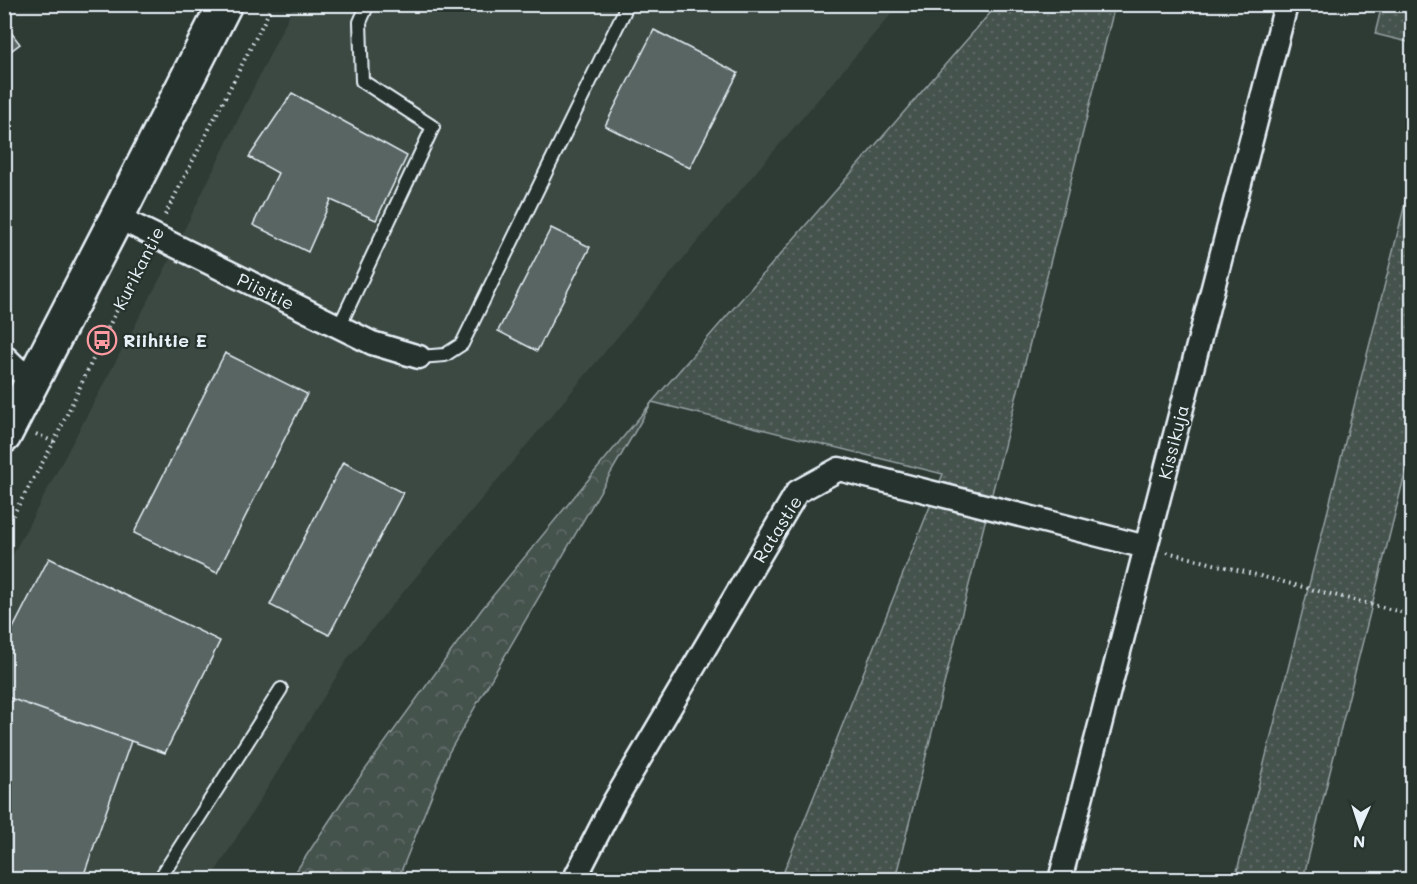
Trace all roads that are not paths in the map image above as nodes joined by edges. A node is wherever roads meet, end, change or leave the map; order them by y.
1 (225, 4) edge
2 (368, 4) edge
3 (625, 4) edge
4 (1286, 5) edge
5 (117, 217) junction
6 (339, 327) junction
7 (4, 356) edge
8 (419, 357) joint
9 (32, 383) junction
10 (4, 436) edge
11 (1146, 547) junction
12 (281, 689) dead end
13 (159, 879) edge
14 (574, 879) edge
15 (1060, 879) edge

1 - 5 street
2 - 6 lane
3 - 8 lane
4 - 11 street, Kissikuja
5 - 6 street, Piisitie
5 - 9 street
6 - 8 street, Piisitie
7 - 9 street
9 - 10 street
11 - 14 street, Ratastie
11 - 15 street, Kissikuja
12 - 13 lane

